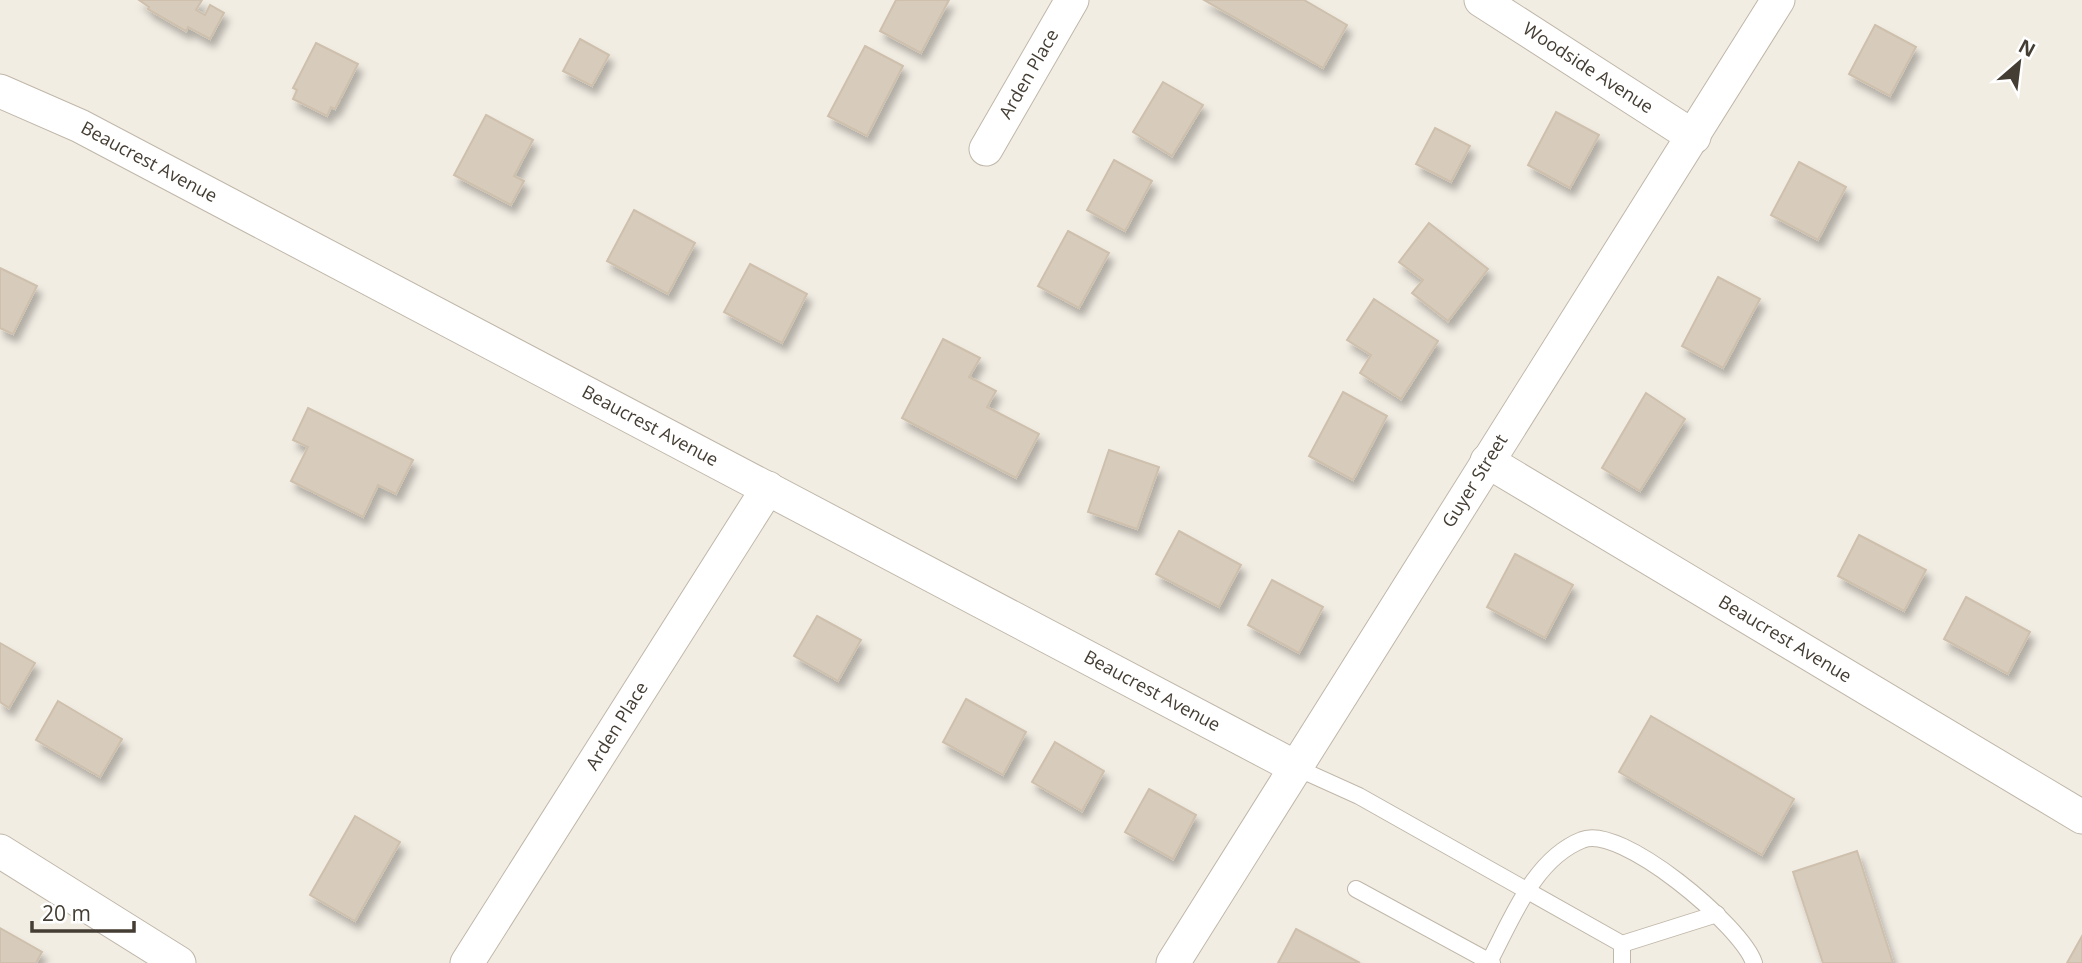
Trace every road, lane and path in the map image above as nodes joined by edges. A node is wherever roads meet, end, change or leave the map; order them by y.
1 (1072, 0) edge
2 (1481, 0) edge
3 (1778, 0) edge
4 (0, 91) edge
5 (1694, 137) junction
6 (986, 149) dead end
7 (1487, 461) junction
8 (768, 488) junction
9 (1297, 768) junction
10 (2082, 817) edge
11 (0, 851) edge
12 (1356, 889) dead end
13 (1527, 891) junction
14 (1717, 914) junction
15 (1622, 944) junction
16 (1491, 962) edge
17 (179, 963) edge
18 (467, 963) edge
19 (1173, 963) edge
20 (1622, 963) edge
21 (1754, 963) edge

1 - 6 street, Arden Place
2 - 5 street, Woodside Avenue
3 - 5 street, Guyer Street
4 - 8 street, Beaucrest Avenue
5 - 7 street, Guyer Street
7 - 9 street, Guyer Street
7 - 10 street, Beaucrest Avenue
8 - 9 street, Beaucrest Avenue
8 - 18 street, Arden Place
9 - 13 lane
9 - 19 street, Guyer Street
11 - 17 street
12 - 16 lane
13 - 14 lane
13 - 15 lane
13 - 16 lane
14 - 15 lane
14 - 21 lane
15 - 20 lane

